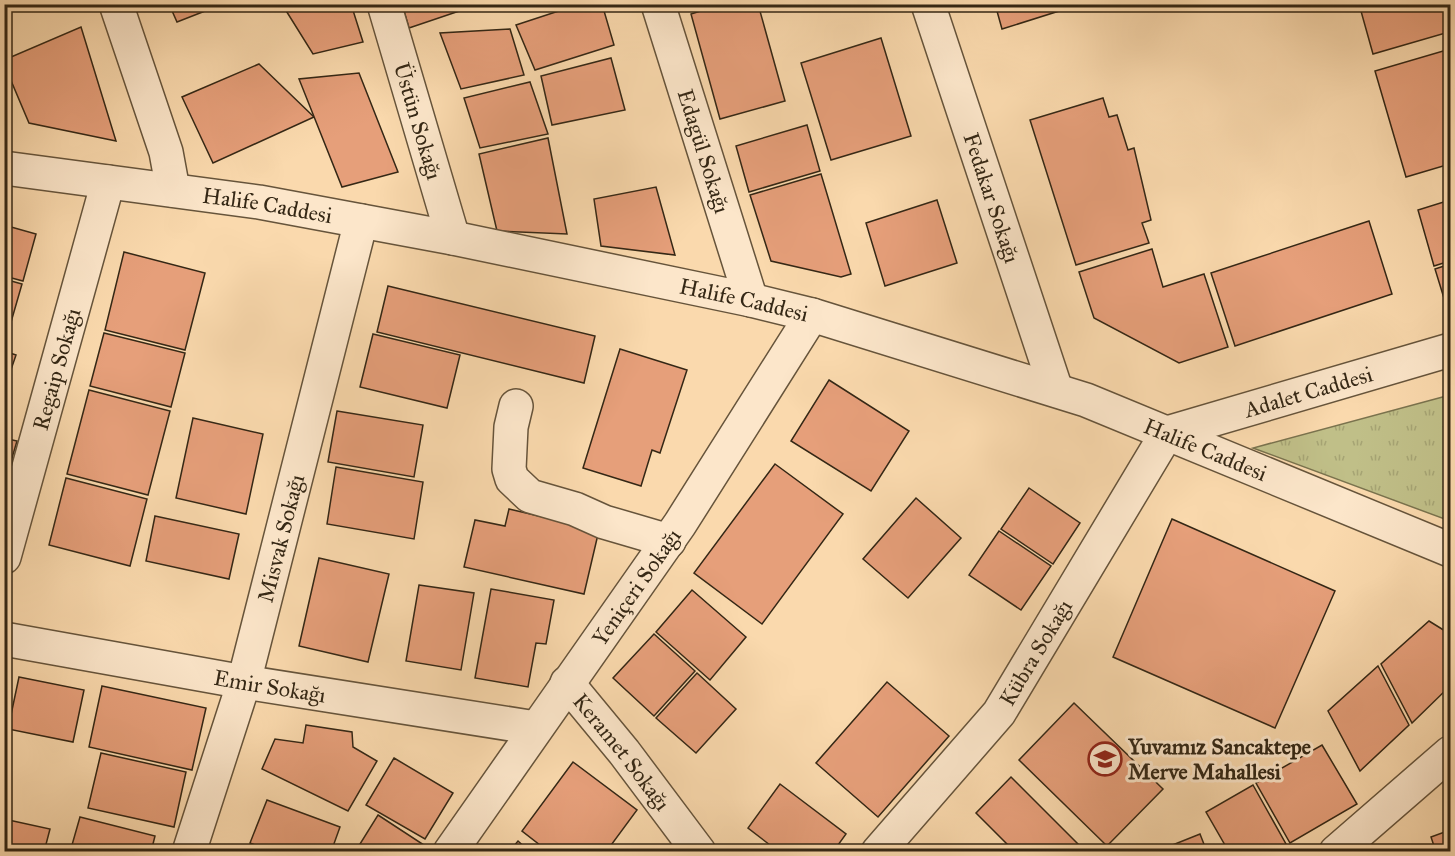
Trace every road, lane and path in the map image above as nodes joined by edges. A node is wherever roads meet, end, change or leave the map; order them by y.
1 (116, 4) edge
2 (384, 4) edge
3 (658, 4) edge
4 (928, 4) edge
5 (4, 168) edge
6 (108, 182) junction
7 (173, 190) junction
8 (361, 221) junction
9 (453, 238) junction
10 (751, 300) junction
11 (812, 315) junction
12 (1450, 350) edge
13 (1056, 390) junction
14 (516, 406) dead end
15 (1167, 433) junction
16 (669, 541) junction
17 (1450, 550) edge
18 (4, 557) edge
19 (4, 639) edge
20 (244, 682) junction
21 (567, 683) junction
22 (536, 728) junction
23 (1450, 753) edge
24 (189, 852) edge
25 (450, 852) edge
26 (699, 852) edge
27 (878, 852) edge
28 (1336, 852) edge

1 - 7 street
2 - 9 street, Üstün Sokağı
3 - 10 street, Edagül Sokağı
4 - 13 street, Fedakar Sokağı
5 - 6 street, Halife Caddesi
6 - 7 street, Halife Caddesi
6 - 18 street, Regaip Sokağı
7 - 8 street, Halife Caddesi
8 - 9 street, Halife Caddesi
8 - 20 street, Misvak Sokağı
9 - 10 street, Halife Caddesi
10 - 11 street, Halife Caddesi
11 - 13 street, Halife Caddesi
11 - 16 street, Yeniçeri Sokağı
12 - 15 street, Adalet Caddesi
13 - 15 street, Halife Caddesi
14 - 16 street
15 - 17 street, Halife Caddesi
15 - 27 street, Kübra Sokağı
16 - 21 street, Yeniçeri Sokağı
19 - 20 street, Emir Sokağı
20 - 22 street, Emir Sokağı
20 - 24 street, Misvak Sokağı
21 - 22 street, Yeniçeri Sokağı
21 - 26 street, Keramet Sokağı
22 - 25 street, Yeniçeri Sokağı
23 - 28 street

